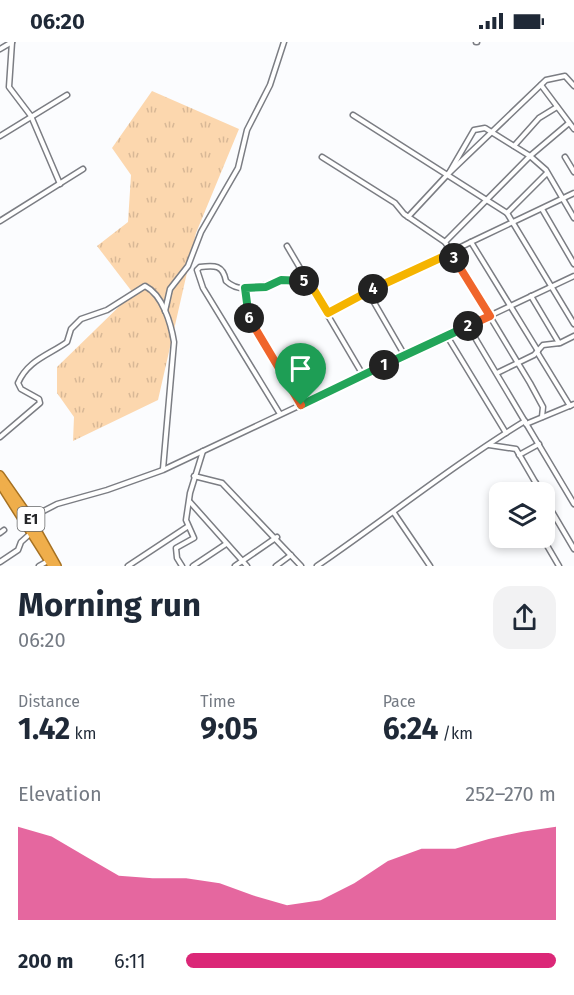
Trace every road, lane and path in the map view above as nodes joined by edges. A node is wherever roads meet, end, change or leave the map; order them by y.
1 (12, 42) edge
2 (284, 42) edge
3 (0, 49) edge
4 (542, 85) junction
5 (574, 86) edge
6 (67, 95) dead end
7 (557, 107) junction
8 (353, 115) dead end
9 (31, 116) junction
10 (569, 123) junction
11 (574, 129) edge
12 (494, 133) junction
13 (0, 136) edge
14 (514, 146) junction
15 (530, 156) junction
16 (322, 157) dead end
17 (565, 157) dead end
18 (83, 169) dead end
19 (574, 172) edge
20 (547, 173) junction
21 (448, 174) junction
22 (60, 184) junction
23 (574, 193) edge
24 (563, 199) junction
25 (488, 200) junction
26 (542, 208) junction
27 (507, 213) junction
28 (408, 217) junction
29 (1, 218) edge
30 (574, 218) edge
31 (513, 222) junction
32 (445, 242) junction
33 (471, 242) junction
34 (287, 246) dead end
35 (451, 253) junction
36 (574, 264) edge
37 (574, 276) edge
38 (308, 280) junction
39 (552, 287) junction
40 (245, 288) junction
41 (368, 292) junction
42 (531, 296) junction
43 (510, 306) junction
44 (165, 311) junction
45 (328, 313) junction
46 (490, 316) junction
47 (574, 324) edge
48 (468, 326) junction
49 (447, 336) junction
50 (574, 336) edge
51 (559, 343) junction
52 (537, 352) junction
53 (405, 356) junction
54 (517, 363) junction
55 (497, 373) junction
56 (363, 375) junction
57 (301, 405) junction
58 (572, 405) edge
59 (280, 414) junction
60 (542, 417) junction
61 (525, 422) junction
62 (506, 433) junction
63 (0, 437) edge
64 (539, 444) junction
65 (489, 445) junction
66 (202, 451) junction
67 (519, 455) junction
68 (163, 470) junction
69 (0, 475) edge
70 (194, 476) junction
71 (535, 482) edge
72 (0, 484) edge
73 (190, 502) junction
74 (574, 504) edge
75 (394, 513) junction
76 (555, 517) edge
77 (30, 518) junction
78 (23, 523) junction
79 (187, 527) junction
80 (31, 533) junction
81 (277, 537) junction
82 (226, 544) junction
83 (548, 548) edge
84 (574, 549) edge
85 (291, 555) junction
86 (242, 561) junction
87 (0, 562) edge
88 (50, 563) edge
89 (39, 566) edge
90 (57, 566) edge
91 (129, 566) edge
92 (182, 566) edge
93 (193, 566) edge
94 (235, 566) edge
95 (247, 566) edge
96 (276, 566) edge
97 (301, 566) edge
98 (317, 566) edge
99 (430, 566) edge
100 (559, 566) edge

1 - 3 street
1 - 9 street
2 - 44 street
4 - 5 street
4 - 7 street
4 - 12 street
6 - 9 street
7 - 10 street
7 - 14 street
8 - 21 street
9 - 13 street
9 - 22 street
10 - 11 street
10 - 15 street
12 - 14 street
12 - 21 street
12 - 21 street
14 - 15 street
15 - 20 street
15 - 25 street
16 - 28 street
17 - 19 street
18 - 22 street
20 - 24 street
20 - 27 street
21 - 25 street
21 - 28 street
22 - 29 street
23 - 24 street
24 - 26 street
24 - 30 street
25 - 27 street
25 - 32 street
26 - 31 street
26 - 36 street
27 - 31 street
28 - 32 street
31 - 33 street
31 - 39 street
32 - 35 street
33 - 35 street
33 - 43 street
34 - 38 street
35 - 41 street
35 - 46 street
37 - 39 street
38 - 40 street
38 - 45 street
39 - 42 street
39 - 47 street
40 - 57 street
40 - 59 street
41 - 45 street
41 - 53 street
42 - 43 street
42 - 51 street
43 - 46 street
43 - 52 street
44 - 63 street
44 - 68 street
45 - 56 street
46 - 48 street
46 - 54 street
48 - 49 street
48 - 55 street
49 - 53 street
49 - 62 street
50 - 51 street
51 - 52 street
52 - 54 street
52 - 58 street
53 - 56 street
54 - 55 street
54 - 60 street
55 - 61 street
56 - 57 street
57 - 59 street
58 - 60 street
59 - 66 street
60 - 61 street
61 - 62 street
61 - 64 street
62 - 65 street
64 - 67 street
64 - 74 street
65 - 67 street
65 - 75 street
66 - 68 street
66 - 70 street
67 - 71 street
68 - 77 street
69 - 77 highway, E1
70 - 73 street
70 - 81 street
72 - 78 highway, E1
73 - 79 street
73 - 82 street
75 - 98 street
75 - 99 street
76 - 84 street
77 - 78 highway
77 - 90 highway, E1
78 - 80 highway, E1
79 - 91 street
79 - 92 street
80 - 87 street
80 - 88 highway, E1
81 - 85 street
81 - 86 street
82 - 86 street
82 - 93 street
83 - 100 street
85 - 96 street
85 - 97 street
86 - 94 street
86 - 95 street
88 - 89 street

